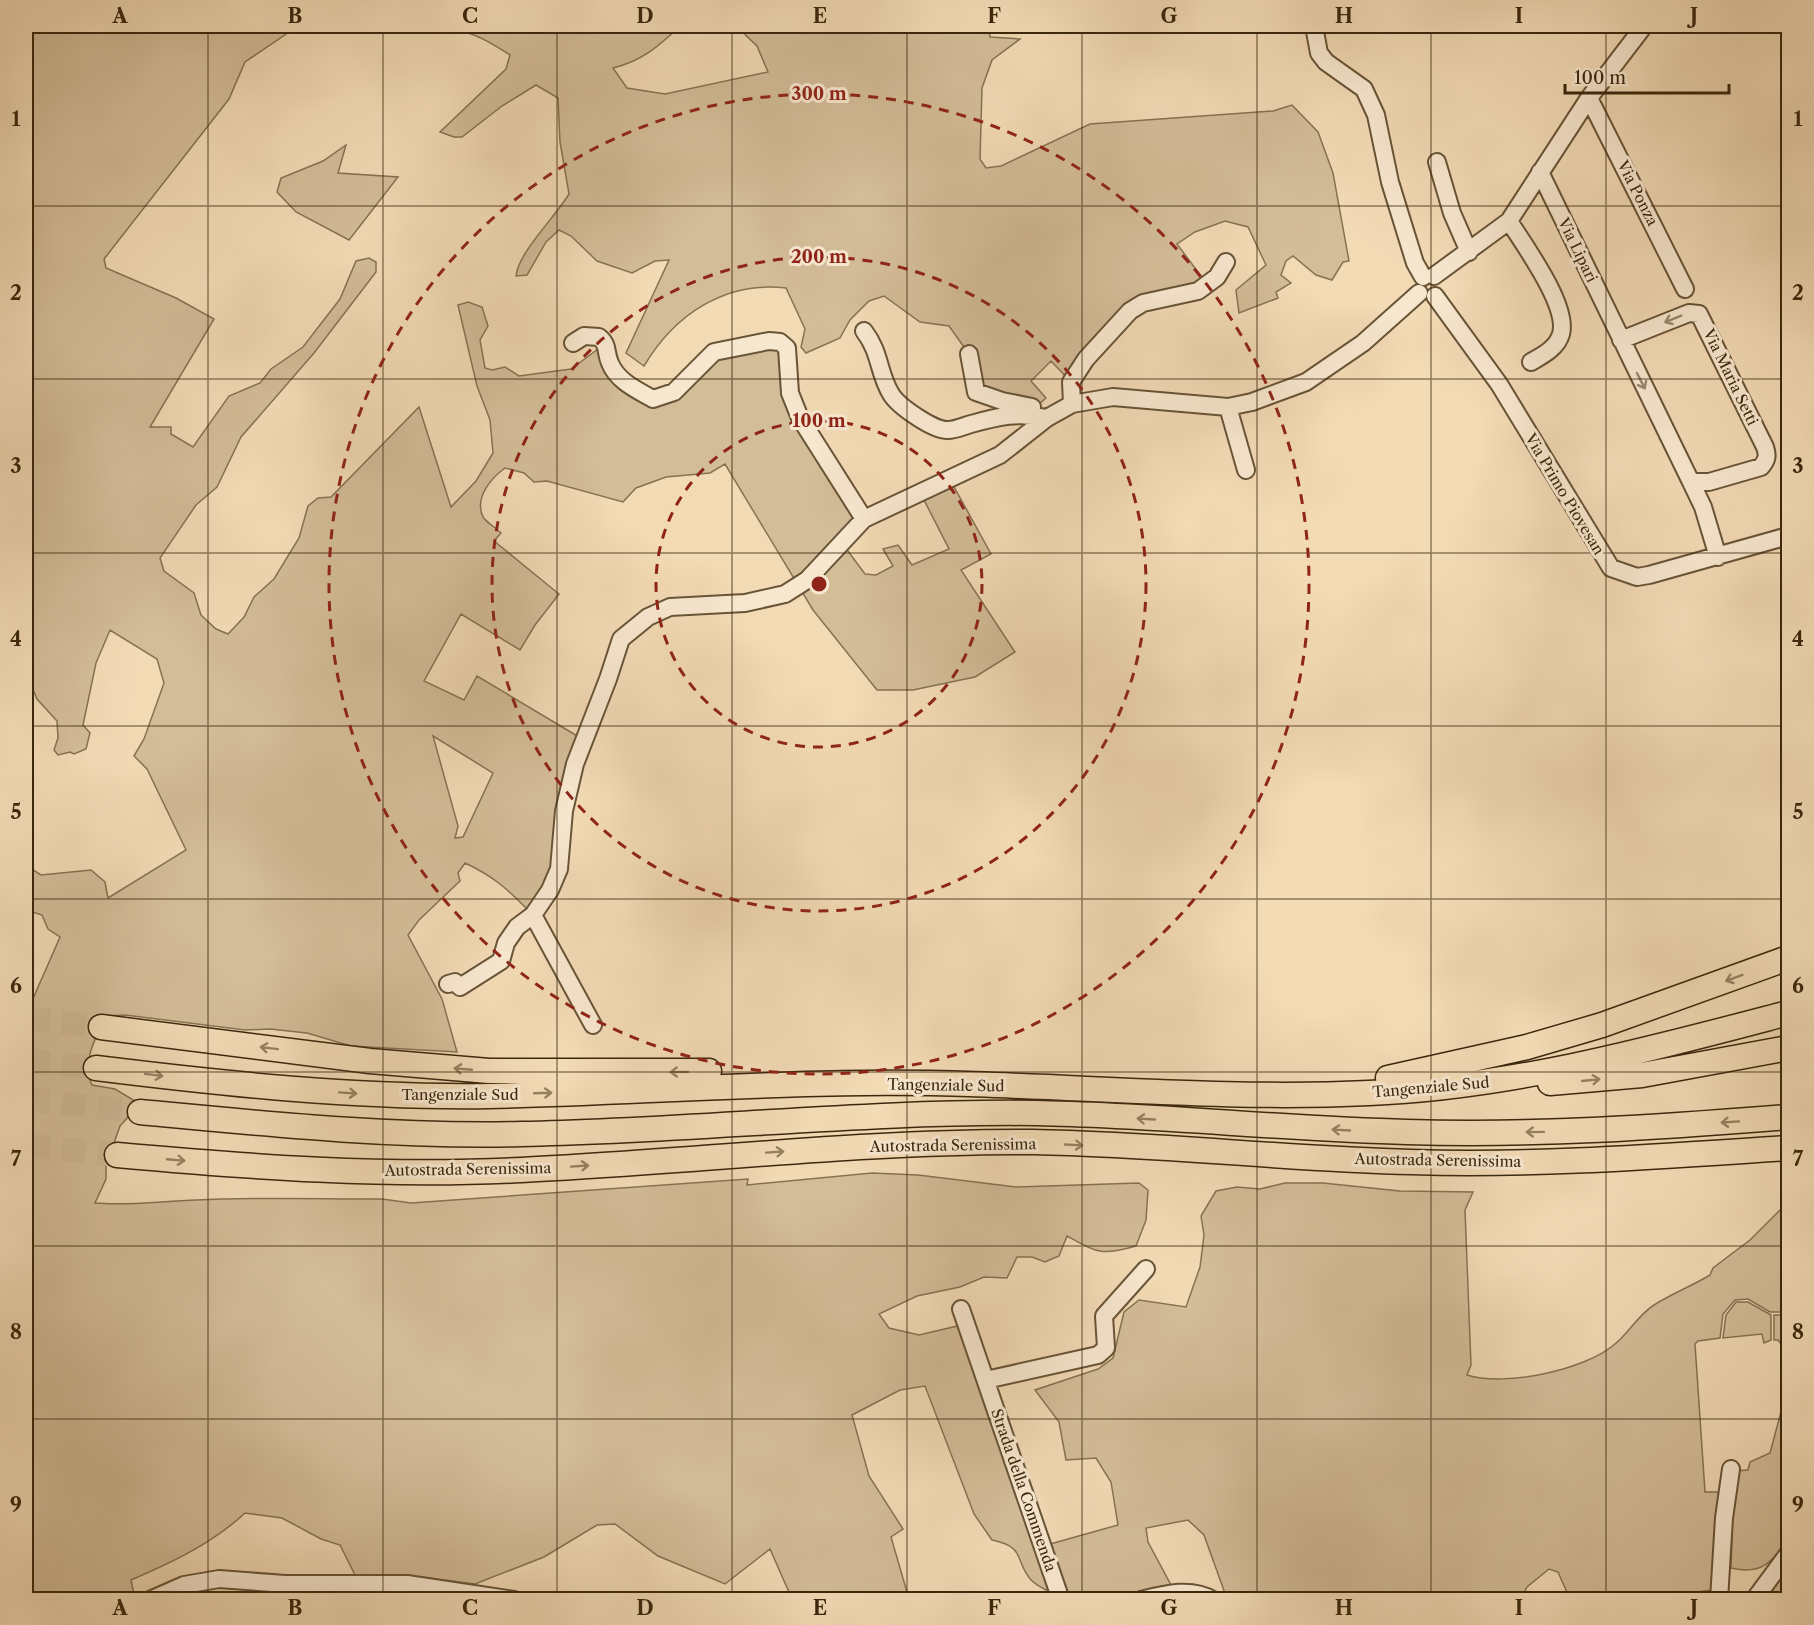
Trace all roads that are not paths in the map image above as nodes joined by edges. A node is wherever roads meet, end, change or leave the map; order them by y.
1 (1314, 26) edge
2 (1644, 26) edge
3 (1589, 98) junction
4 (1437, 162) dead end
5 (1540, 172) junction
6 (1509, 221) junction
7 (1469, 252) junction
8 (1226, 262) dead end
9 (1428, 286) junction
10 (1685, 289) dead end
11 (864, 331) dead end
12 (1618, 334) junction
13 (573, 343) dead end
14 (969, 354) dead end
15 (1531, 362) dead end
16 (1072, 404) junction
17 (1228, 407) junction
18 (1047, 418) junction
19 (1246, 470) dead end
20 (1691, 482) junction
21 (1708, 482) junction
22 (1703, 507) junction
23 (864, 519) junction
24 (1788, 536) edge
25 (1718, 557) junction
26 (532, 915) junction
27 (1788, 958) edge
28 (448, 984) dead end
29 (1788, 998) edge
30 (1788, 1013) edge
31 (593, 1025) dead end
32 (101, 1026) tunnel mouth
33 (1788, 1048) edge
34 (96, 1068) tunnel mouth
35 (1388, 1078) junction
36 (1490, 1083) junction
37 (140, 1112) tunnel mouth
38 (1788, 1118) edge
39 (1788, 1148) edge
40 (117, 1155) tunnel mouth
41 (1146, 1269) dead end
42 (961, 1310) dead end
43 (986, 1380) junction
44 (1731, 1470) dead end
45 (1788, 1554) edge
46 (150, 1599) edge
47 (514, 1599) edge
48 (1061, 1599) edge
49 (1141, 1599) edge
50 (1213, 1599) edge
51 (1719, 1599) edge
52 (1754, 1599) edge

1 - 9 street, Via Primo Piovesan
2 - 3 street
3 - 5 street
3 - 10 street, Via Ponza
4 - 7 street
5 - 6 street
5 - 12 street, Via Lipari
6 - 7 street
6 - 15 street
7 - 9 street
8 - 16 street
9 - 17 street
9 - 25 street, Via Primo Piovesan
11 - 18 street
12 -> 20 street
21 -> 12 street, Via Maria Setti
13 - 23 street
14 - 18 street
16 - 17 street
16 - 18 street
17 - 19 street
18 - 23 street
20 - 21 street, Via Maria Setti
20 - 22 street
21 - 22 street
22 - 25 street
23 - 26 street
24 - 25 street, Via Primo Piovesan
26 - 28 street
26 - 31 street
27 -> 35 highway
29 - 35 highway, Tangenziale Sud
30 - 36 highway, Tangenziale Sud
35 -> 32 highway, Tangenziale Sud
36 -> 33 highway
34 -> 36 highway, Tangenziale Sud
38 -> 37 highway, Autostrada Serenissima
40 -> 39 highway, Autostrada Serenissima
41 - 43 street
42 - 43 street, Strada della Commenda
43 - 48 street, Strada della Commenda
44 - 51 street
45 - 52 street
46 - 47 street
49 - 50 street

